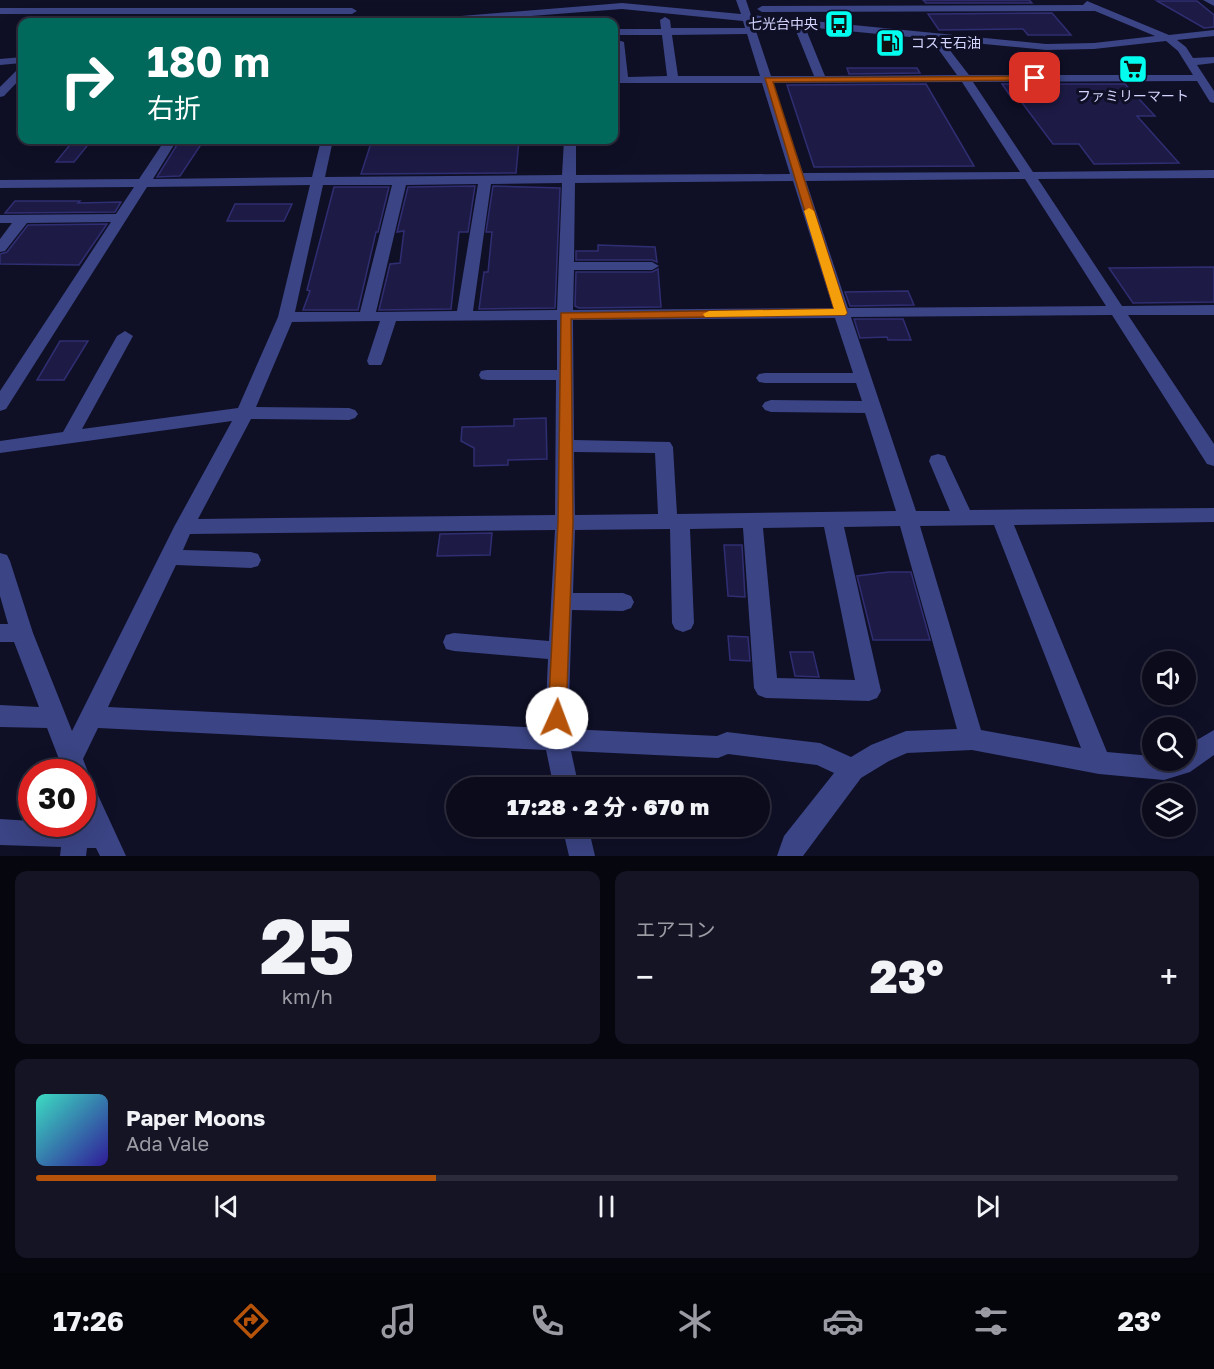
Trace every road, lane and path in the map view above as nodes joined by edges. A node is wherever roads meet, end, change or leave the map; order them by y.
1 (95, 0) edge
2 (264, 0) edge
3 (1079, 0) edge
4 (1208, 0) edge
5 (1214, 3) edge
6 (573, 4) edge
7 (651, 4) edge
8 (665, 4) edge
9 (354, 5) edge
10 (1096, 8) junction
11 (744, 9) edge
12 (710, 10) dead end
13 (0, 11) edge
14 (144, 11) junction
15 (257, 11) junction
16 (84, 12) junction
17 (77, 18) edge
18 (138, 18) edge
19 (252, 18) edge
20 (518, 18) edge
21 (923, 21) edge
22 (798, 23) junction
23 (666, 31) junction
24 (751, 31) junction
25 (618, 32) edge
26 (1214, 33) edge
27 (1168, 38) junction
28 (618, 42) edge
29 (18, 60) edge
30 (1214, 60) edge
31 (0, 62) edge
32 (1190, 62) junction
33 (18, 75) edge
34 (965, 78) junction
35 (821, 79) junction
36 (618, 80) edge
37 (673, 80) junction
38 (768, 80) junction
39 (1206, 83) edge
40 (1160, 89) dead end
41 (0, 94) edge
42 (1214, 100) edge
43 (168, 144) edge
44 (326, 144) edge
45 (570, 144) edge
46 (1214, 174) edge
47 (1029, 176) junction
48 (798, 177) junction
49 (569, 179) junction
50 (400, 180) junction
51 (485, 180) junction
52 (318, 181) junction
53 (144, 182) junction
54 (0, 184) edge
55 (121, 218) junction
56 (0, 219) edge
57 (23, 219) junction
58 (0, 248) edge
59 (566, 266) junction
60 (652, 266) dead end
61 (1116, 310) junction
62 (1214, 310) edge
63 (841, 313) junction
64 (464, 316) junction
65 (565, 316) junction
66 (286, 317) junction
67 (367, 317) junction
68 (389, 317) junction
69 (125, 336) dead end
70 (375, 361) dead end
71 (487, 375) dead end
72 (565, 375) junction
73 (765, 378) dead end
74 (862, 378) junction
75 (0, 405) edge
76 (771, 406) dead end
77 (871, 407) junction
78 (245, 412) junction
79 (349, 414) dead end
80 (69, 437) junction
81 (565, 446) junction
82 (0, 447) edge
83 (1214, 459) edge
84 (939, 461) dead end
85 (1214, 514) edge
86 (963, 517) junction
87 (1001, 517) junction
88 (908, 518) junction
89 (832, 519) junction
90 (752, 520) junction
91 (674, 521) junction
92 (565, 522) junction
93 (184, 527) junction
94 (169, 557) junction
95 (251, 560) dead end
96 (0, 561) edge
97 (562, 601) junction
98 (623, 602) dead end
99 (683, 623) dead end
100 (11, 633) edge
101 (454, 642) dead end
102 (560, 651) junction
103 (0, 716) edge
104 (92, 717) junction
105 (54, 718) junction
106 (972, 739) junction
107 (556, 740) junction
108 (1214, 741) edge
109 (70, 759) edge
110 (76, 759) edge
111 (1100, 763) junction
112 (852, 770) junction
113 (564, 777) edge
114 (96, 819) edge
115 (0, 832) edge
116 (578, 837) edge
117 (74, 846) edge
118 (108, 846) edge
119 (582, 856) edge
120 (790, 856) edge

1 - 16 street
2 - 15 street
3 - 10 street
4 - 5 street
6 - 7 street
6 - 20 street
7 - 8 street
8 - 11 street
8 - 23 street
9 - 15 street
10 - 21 street
10 - 27 street
11 - 12 street
11 - 21 street
11 - 22 street
11 - 24 street
13 - 16 street
14 - 15 street
14 - 16 street
14 - 18 street
15 - 19 street
16 - 17 street
21 - 22 street
21 - 27 street
21 - 34 street
22 - 35 street
23 - 24 street
23 - 25 street
23 - 37 street
24 - 38 street
26 - 27 street
27 - 32 street
28 - 36 street
29 - 31 street
30 - 32 street
32 - 39 street
33 - 41 street
34 - 35 street
34 - 39 street
34 - 47 street
35 - 38 street
36 - 37 street
37 - 38 street
38 - 48 street
39 - 40 street
39 - 42 street
43 - 53 street
44 - 52 street
45 - 49 street
46 - 47 street
47 - 48 street
47 - 61 street
48 - 49 street
48 - 63 street
49 - 51 street
49 - 59 street
50 - 51 street
50 - 52 street
50 - 67 street
51 - 64 street
52 - 53 street
52 - 66 street
53 - 54 street
53 - 55 street
55 - 57 street
55 - 75 street
56 - 57 street
57 - 58 street
59 - 60 street
59 - 65 street
61 - 62 street
61 - 63 street
61 - 83 street
63 - 65 street
63 - 74 street
64 - 65 street
64 - 68 street
65 - 72 street
66 - 67 street
66 - 78 street
67 - 68 street
68 - 70 street
69 - 80 street
71 - 72 street
72 - 81 street
73 - 74 street
74 - 77 street
76 - 77 street
77 - 88 street
78 - 79 street
78 - 80 street
78 - 93 street
80 - 82 street
81 - 91 street
81 - 92 street
84 - 86 street
85 - 87 street
86 - 87 street
86 - 88 street
87 - 111 street
88 - 89 street
88 - 106 street
89 - 90 street
89 - 90 street
90 - 91 street
91 - 92 street
91 - 99 street
92 - 93 street
92 - 97 street
93 - 94 street
94 - 95 street
94 - 104 street
96 - 100 street
97 - 98 street
97 - 102 street
100 - 105 street
101 - 102 street
102 - 107 street
103 - 105 street
104 - 107 street
104 - 110 street
105 - 109 street
106 - 111 street
106 - 112 street
107 - 112 street
107 - 113 street
108 - 111 street
112 - 120 street
114 - 118 street
115 - 117 street
116 - 119 street
117 - 118 street

